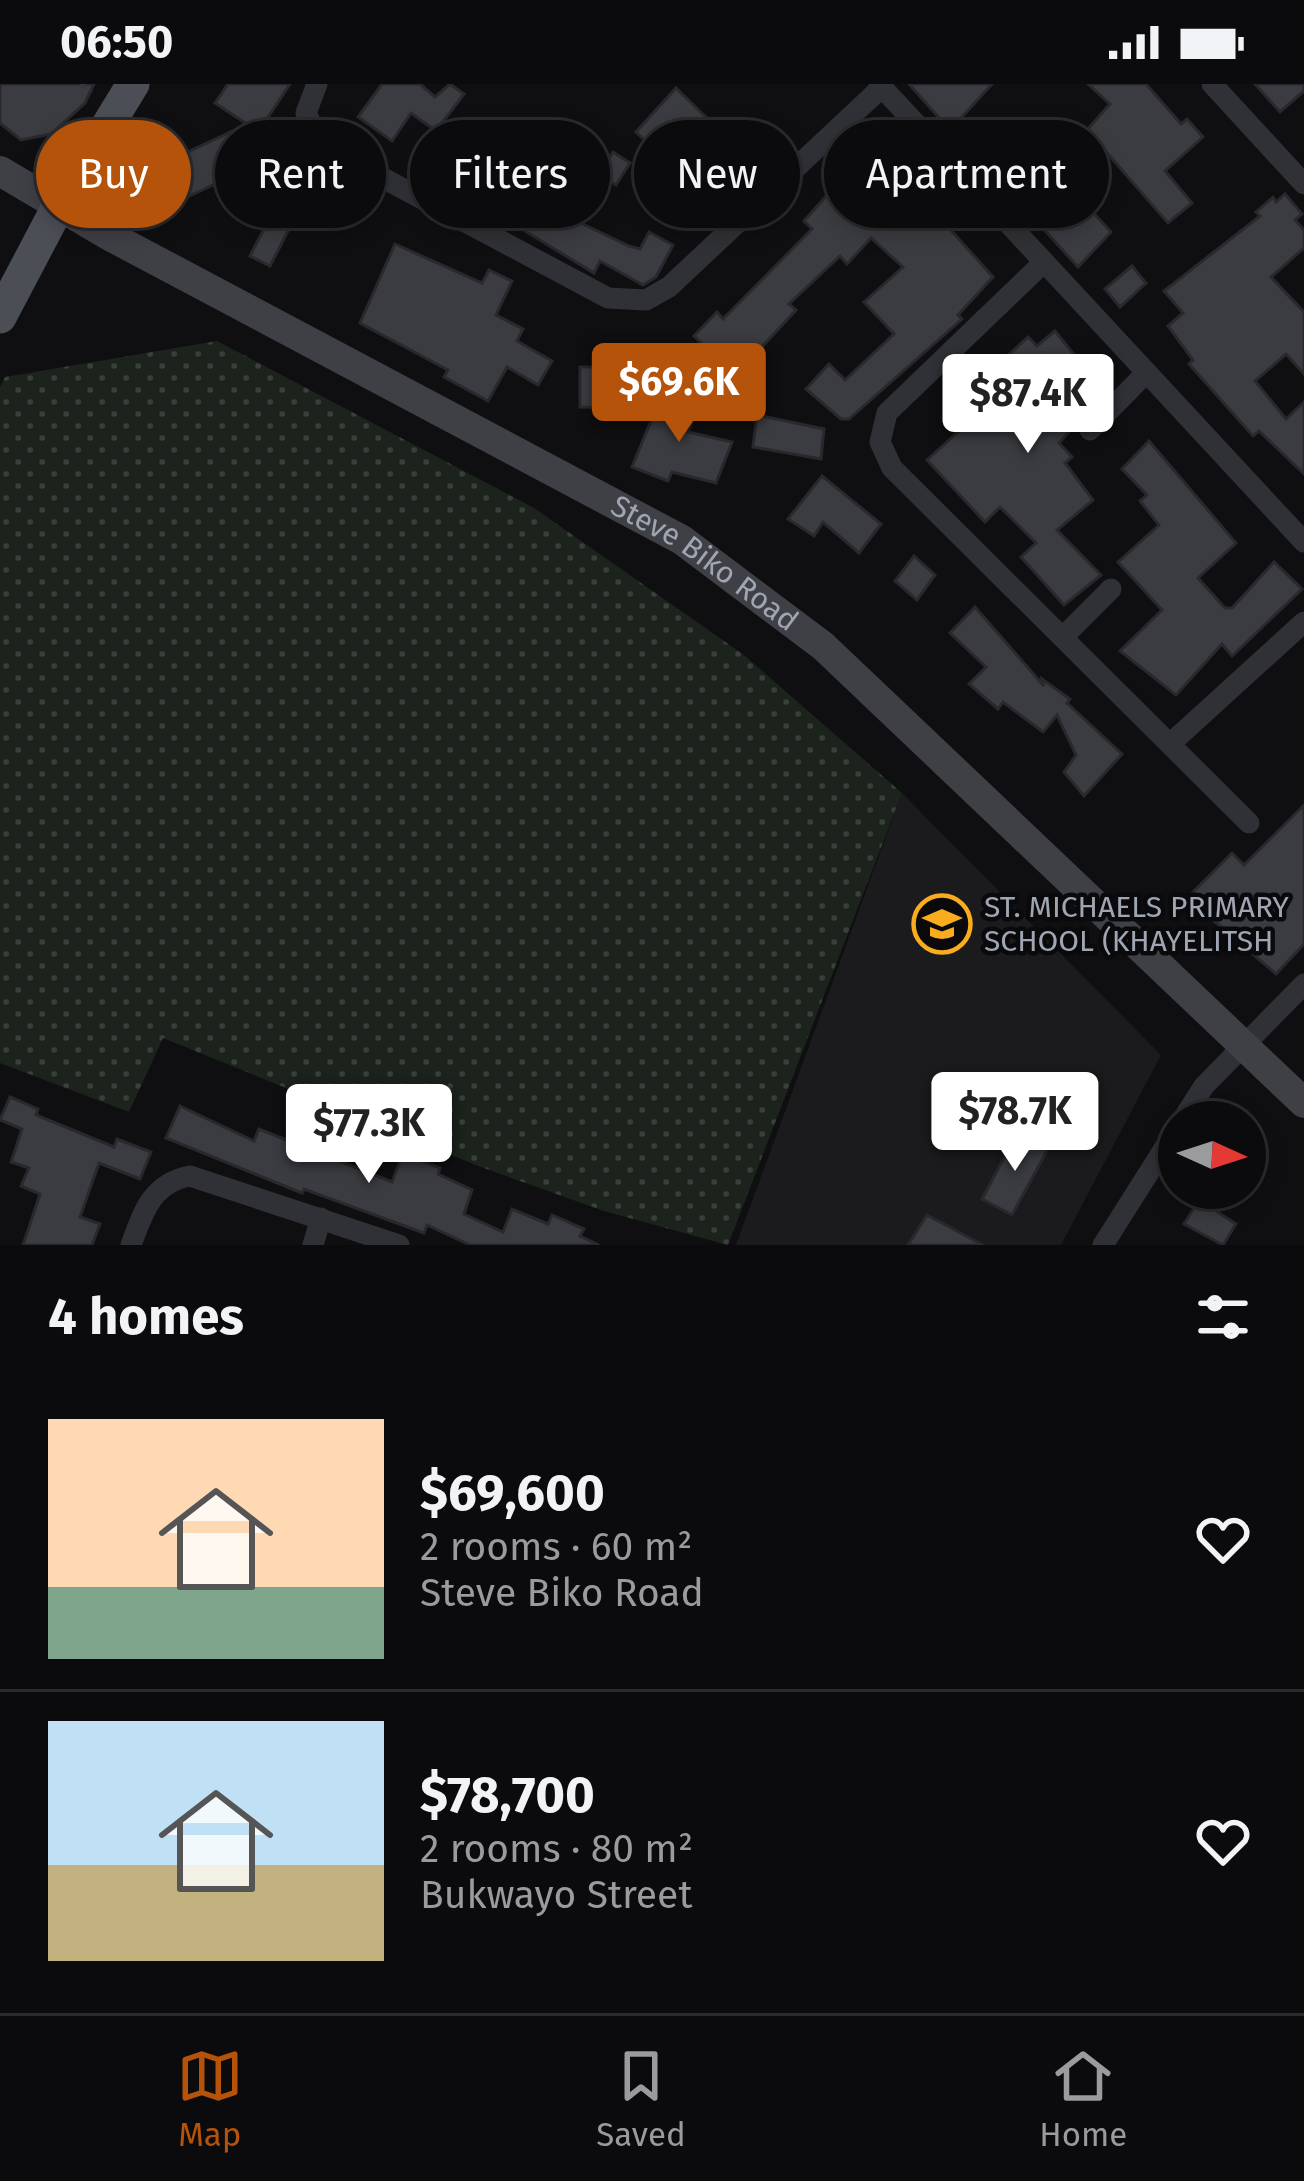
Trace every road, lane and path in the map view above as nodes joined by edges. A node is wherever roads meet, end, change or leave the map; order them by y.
1 (80, 84) edge
2 (133, 84) edge
3 (316, 84) edge
4 (1212, 84) edge
5 (881, 86) edge
6 (93, 92) dead end
7 (111, 120) edge
8 (0, 171) edge
9 (1304, 184) edge
10 (36, 192) edge
11 (47, 228) edge
12 (102, 228) edge
13 (1044, 262) junction
14 (0, 317) edge
15 (1146, 373) junction
16 (1090, 430) dead end
17 (1304, 542) edge
18 (1111, 589) dead end
19 (1304, 622) edge
20 (1063, 638) junction
21 (1169, 744) junction
22 (1249, 823) dead end
23 (1304, 984) edge
24 (1239, 1047) junction
25 (1194, 1101) edge
26 (1304, 1103) edge
27 (1158, 1158) edge
28 (321, 1218) junction
29 (131, 1245) edge
30 (313, 1245) edge
31 (399, 1245) edge
32 (1103, 1245) edge

1 - 6 path
2 - 7 main road
3 - 5 street
4 - 9 street
5 - 13 street
8 - 10 street, Steve Biko Road
11 - 14 main road
12 - 24 street, Steve Biko Road
13 - 15 street
13 - 20 street
15 - 16 street
15 - 17 street
18 - 20 street
19 - 21 street
20 - 21 street
21 - 22 street
23 - 24 street
24 - 25 street
24 - 26 street, Steve Biko Road
27 - 32 street
28 - 29 street
28 - 30 street
28 - 31 street

